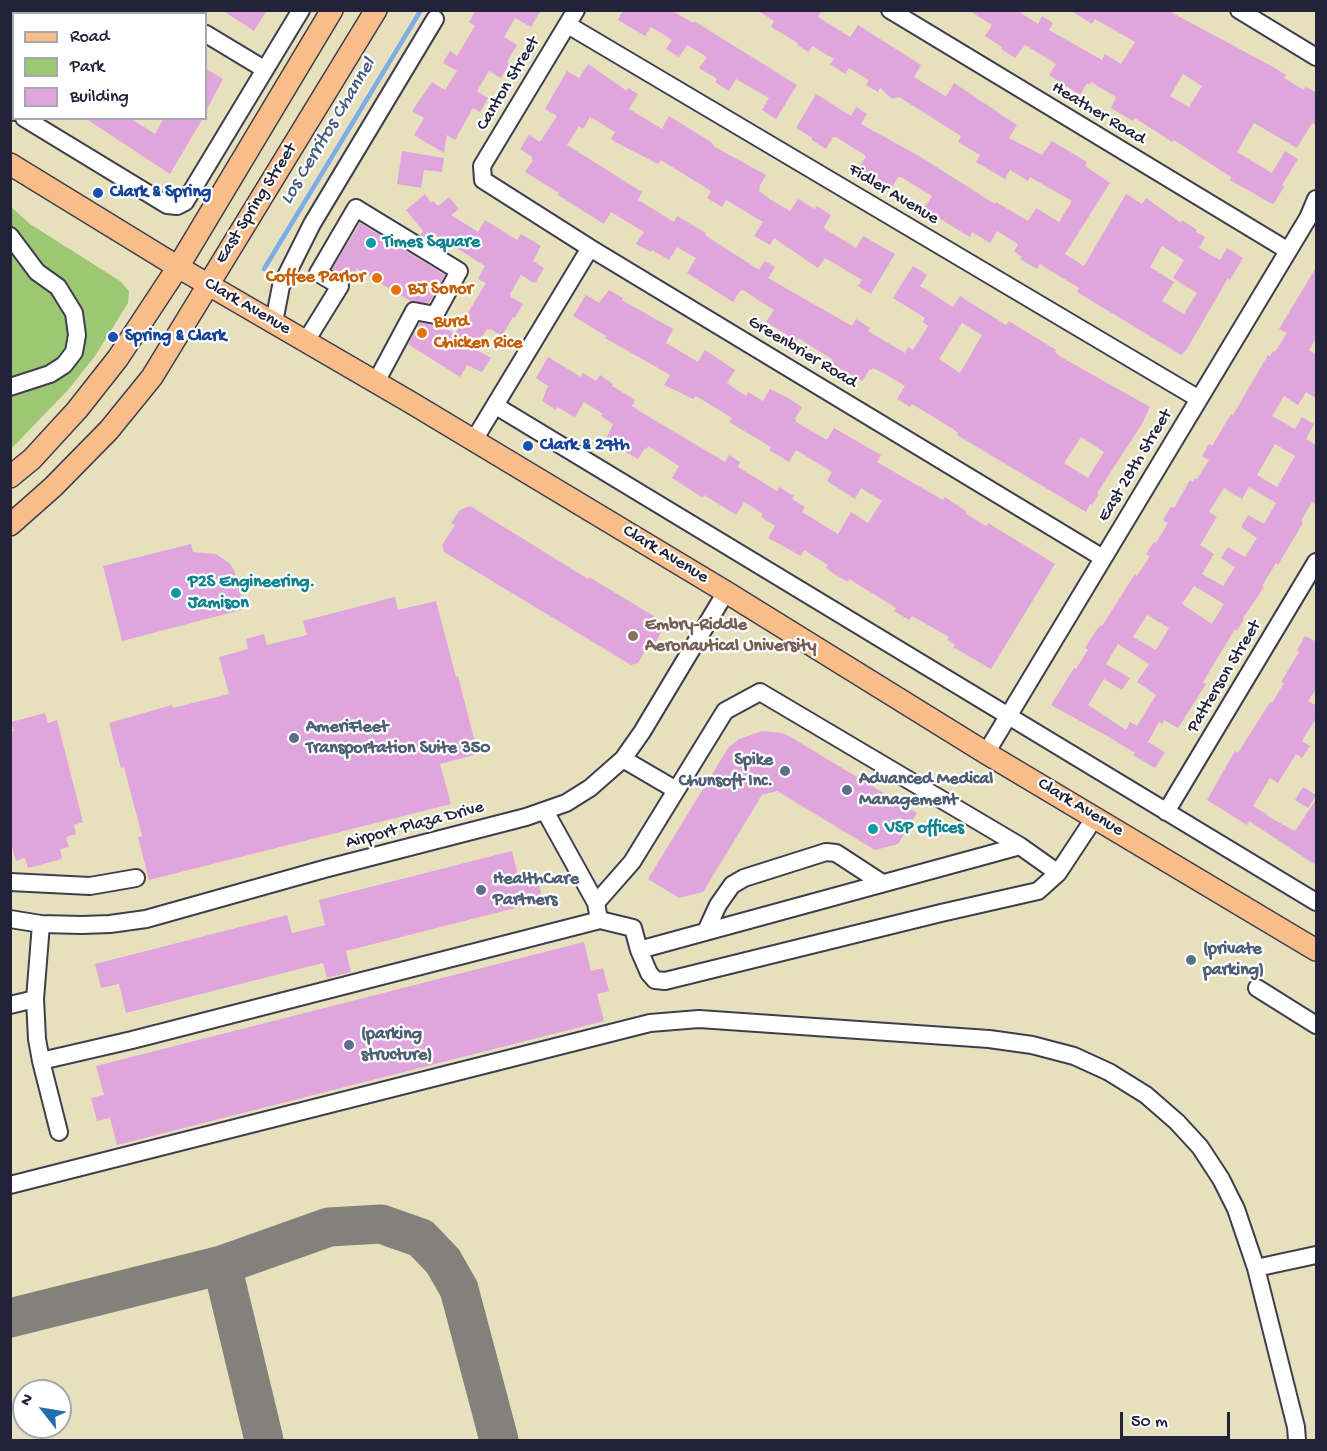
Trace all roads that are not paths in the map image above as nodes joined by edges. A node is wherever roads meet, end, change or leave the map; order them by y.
1 (301, 10) edge
2 (332, 10) edge
3 (376, 10) edge
4 (890, 10) edge
5 (1239, 10) edge
6 (572, 18) edge
7 (435, 19) dead end
8 (207, 35) edge
9 (1317, 57) edge
10 (264, 69) junction
11 (27, 120) edge
12 (10, 164) edge
13 (483, 180) joint
14 (1317, 199) edge
15 (10, 236) edge
16 (590, 248) junction
17 (1287, 250) junction
18 (178, 267) junction
19 (214, 288) junction
20 (269, 320) junction
21 (306, 341) junction
22 (376, 382) junction
23 (10, 387) edge
24 (1199, 399) junction
25 (496, 406) junction
26 (474, 440) junction
27 (10, 477) edge
28 (10, 525) edge
29 (1103, 558) junction
30 (1317, 562) edge
31 (726, 591) junction
32 (1007, 716) junction
33 (986, 753) junction
34 (623, 759) junction
35 (676, 790) junction
36 (545, 811) junction
37 (1166, 812) junction
38 (1095, 817) junction
39 (1020, 846) junction
40 (1058, 873) junction
41 (136, 878) dead end
42 (10, 882) edge
43 (882, 883) junction
44 (1317, 902) edge
45 (598, 912) junction
46 (10, 919) edge
47 (41, 924) junction
48 (706, 931) junction
49 (639, 950) junction
50 (1317, 950) edge
51 (1257, 988) dead end
52 (35, 999) junction
53 (10, 1005) edge
54 (1317, 1025) edge
55 (41, 1061) junction
56 (59, 1132) dead end
57 (10, 1185) edge
58 (1317, 1255) edge
59 (1256, 1268) junction
60 (1297, 1440) edge

1 - 10 street
2 - 18 main road, East Spring Street
3 - 19 main road, East Spring Street
4 - 17 street, Heather Road
5 - 9 street
6 - 13 street, Canton Street
6 - 24 street, Fidler Avenue
7 - 20 street
8 - 10 street
10 - 11 street
12 - 18 main road, Clark Avenue
13 - 16 street, Greenbrier Road
14 - 17 street, East 28th Street
15 - 23 street
16 - 25 street
16 - 29 street, Greenbrier Road
17 - 24 street, East 28th Street
18 - 19 main road, Clark Avenue
18 - 27 main road, East Spring Street
19 - 20 main road, Clark Avenue
19 - 28 main road, East Spring Street
20 - 21 main road, Clark Avenue
21 - 22 main road, Clark Avenue
21 - 22 street
22 - 26 main road, Clark Avenue
24 - 29 street, East 28th Street
25 - 26 street
25 - 32 street
26 - 31 main road, Clark Avenue
29 - 32 street, East 28th Street
30 - 37 street, Patterson Street
31 - 33 main road, Clark Avenue
31 - 34 street, Airport Plaza Drive
32 - 33 street, East 28th Street
32 - 37 street
33 - 38 main road, Clark Avenue
34 - 35 street
34 - 36 street, Airport Plaza Drive
35 - 39 street
35 - 45 street
36 - 45 street
36 - 47 street, Airport Plaza Drive
37 - 44 street
38 - 40 street
38 - 50 main road, Clark Avenue
39 - 40 street
39 - 43 street
40 - 49 street
41 - 42 street
43 - 48 street
43 - 48 street
45 - 49 street
45 - 55 street
46 - 47 street, Airport Plaza Drive
47 - 52 street
48 - 49 street
51 - 54 street
52 - 53 street
52 - 55 street
55 - 56 street
57 - 59 street
58 - 59 street
59 - 60 street

